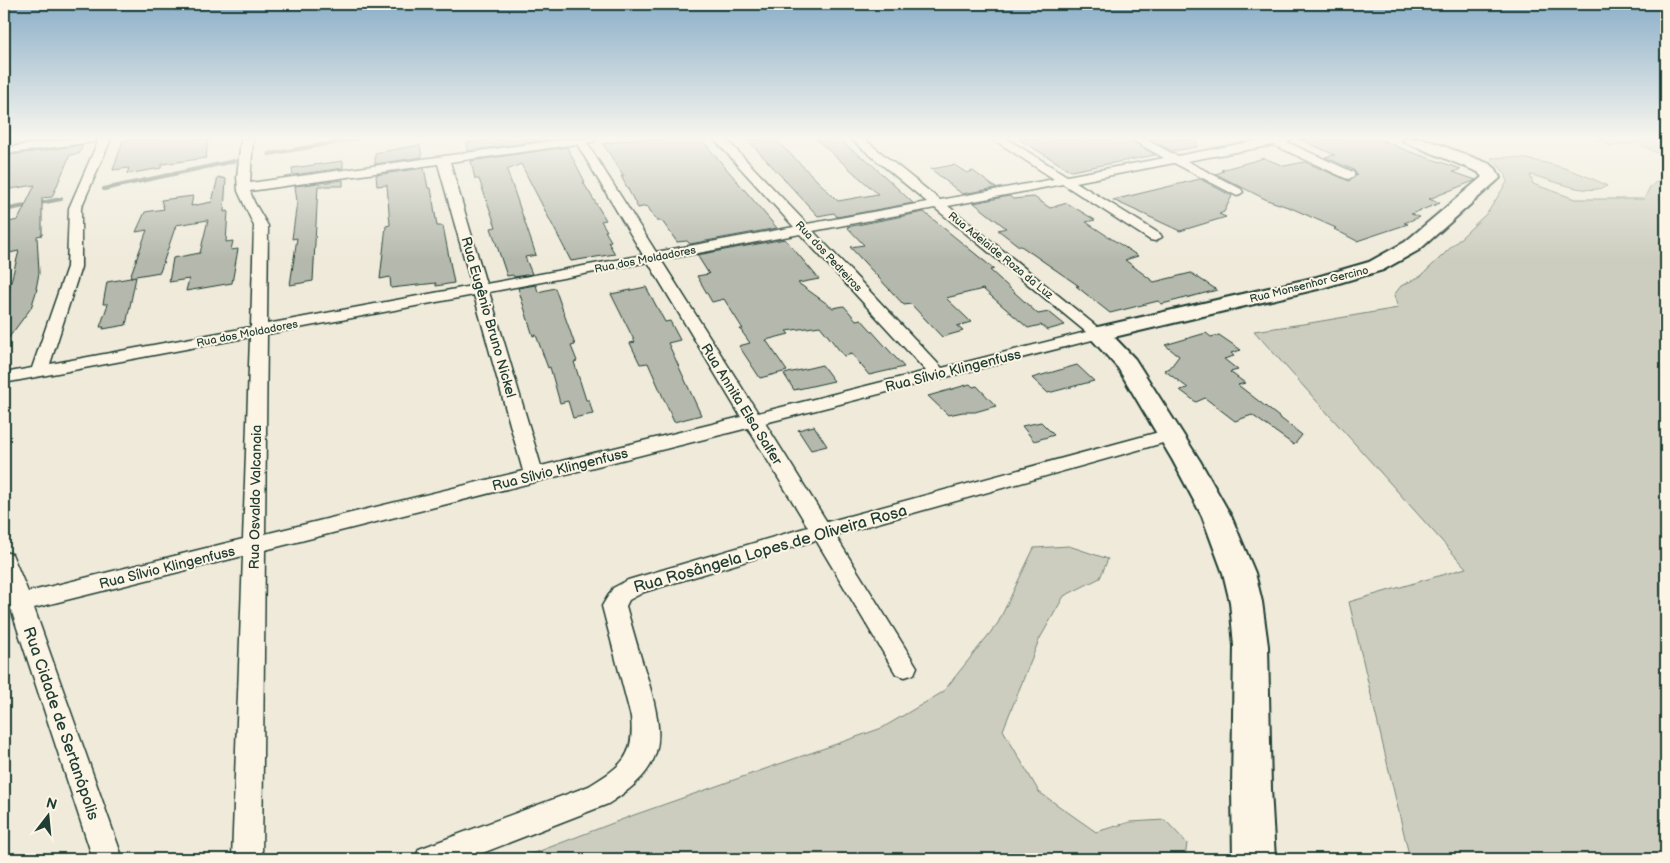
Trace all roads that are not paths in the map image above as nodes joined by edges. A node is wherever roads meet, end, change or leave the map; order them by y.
1 (87, 179) edge
2 (245, 179) edge
3 (306, 179) edge
4 (449, 179) edge
5 (607, 179) edge
6 (758, 179) edge
7 (907, 179) edge
8 (1068, 179) edge
9 (1213, 179) edge
10 (1490, 179) edge
11 (1064, 180) junction
12 (244, 188) junction
13 (1237, 192) dead end
14 (938, 204) junction
15 (804, 229) junction
16 (1155, 238) dead end
17 (652, 257) junction
18 (481, 289) junction
19 (258, 331) junction
20 (1098, 334) junction
21 (39, 372) junction
22 (938, 374) junction
23 (4, 378) edge
24 (753, 420) junction
25 (1170, 435) junction
26 (534, 475) junction
27 (821, 531) junction
28 (254, 545) junction
29 (4, 562) edge
30 (21, 603) junction
31 (905, 667) dead end
32 (108, 859) edge
33 (247, 859) edge
34 (430, 859) edge
35 (1254, 859) edge

1 - 21 street
2 - 12 street, Rua Osvaldo Valcanaia
3 - 12 street
4 - 18 street, Rua Eugênio Bruno Nickel
5 - 17 street, Rua Annita Elsa Salfer
6 - 15 street, Rua dos Pedreiros
7 - 14 street, Rua Adelaide Roza da Luz
8 - 11 street, Rua dos Moldadores
9 - 13 street
10 - 20 main road, Rua Monsenhor Gercino
11 - 14 street, Rua dos Moldadores
11 - 16 street
12 - 19 street, Rua Osvaldo Valcanaia
14 - 15 street, Rua dos Moldadores
14 - 20 street, Rua Adelaide Roza da Luz
15 - 17 street, Rua dos Moldadores
15 - 22 street, Rua dos Pedreiros
17 - 18 street, Rua dos Moldadores
17 - 24 street, Rua Annita Elsa Salfer
18 - 19 street, Rua dos Moldadores
18 - 26 street, Rua Eugênio Bruno Nickel
19 - 21 street, Rua dos Moldadores
19 - 28 street, Rua Osvaldo Valcanaia
20 - 22 street, Rua Sílvio Klingenfuss
20 - 25 main road
21 - 23 street, Rua dos Moldadores
22 - 24 street, Rua Sílvio Klingenfuss
24 - 26 street, Rua Sílvio Klingenfuss
24 - 27 street, Rua Annita Elsa Salfer
25 - 27 street, Rua Rosângela Lopes de Oliveira Rosa
25 - 35 main road
26 - 28 street, Rua Sílvio Klingenfuss
27 - 31 street, Rua Annita Elsa Salfer
27 - 34 street, Rua Rosângela Lopes de Oliveira Rosa
28 - 30 street, Rua Sílvio Klingenfuss
28 - 33 street, Rua Osvaldo Valcanaia
29 - 30 street, Rua Cidade de Sertanópolis
30 - 32 street, Rua Cidade de Sertanópolis

